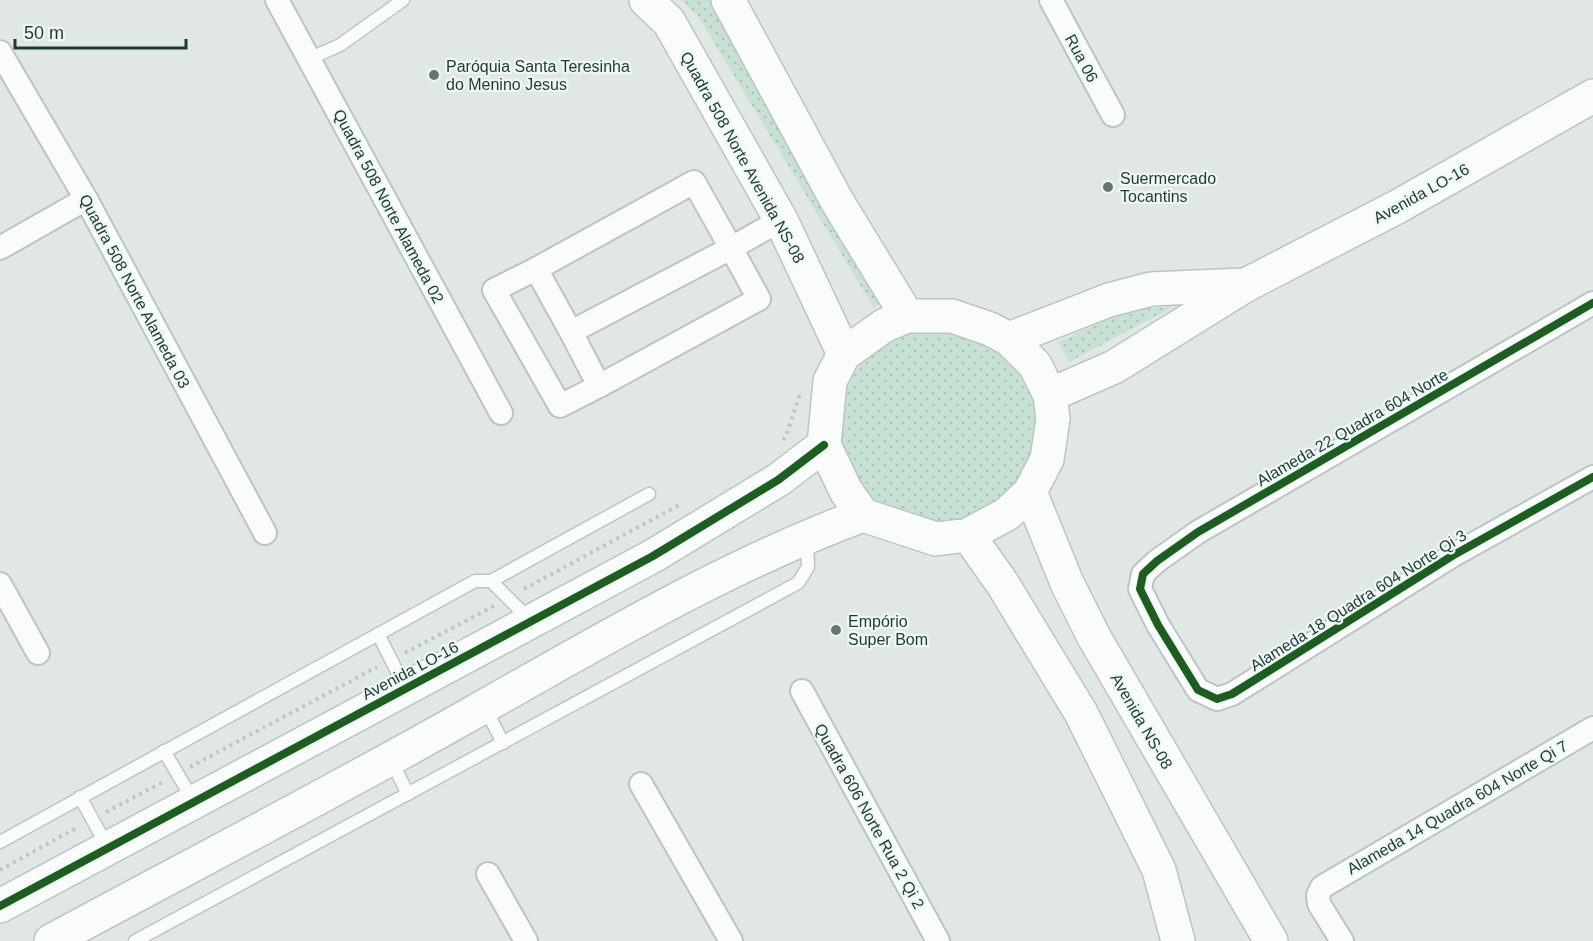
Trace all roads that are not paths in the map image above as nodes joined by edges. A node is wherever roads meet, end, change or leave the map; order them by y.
1 (277, 0) edge
2 (403, 0) edge
3 (646, 0) edge
4 (728, 0) edge
5 (1051, 0) edge
6 (0, 52) edge
7 (309, 59) junction
8 (1593, 96) edge
9 (1113, 115) dead end
10 (86, 199) junction
11 (781, 220) junction
12 (0, 248) edge
13 (730, 248) junction
14 (536, 269) junction
15 (1246, 285) junction
16 (1593, 303) edge
17 (907, 316) junction
18 (571, 332) junction
19 (1009, 339) junction
20 (844, 354) junction
21 (599, 386) junction
22 (1050, 395) junction
23 (501, 412) dead end
24 (824, 445) junction
25 (1593, 477) edge
26 (1030, 492) junction
27 (649, 494) dead end
28 (863, 515) junction
29 (265, 533) dead end
30 (968, 534) junction
31 (807, 537) junction
32 (491, 581) junction
33 (0, 584) edge
34 (532, 621) junction
35 (378, 634) junction
36 (38, 653) dead end
37 (398, 674) junction
38 (802, 691) dead end
39 (1232, 694) joint
40 (484, 707) junction
41 (1593, 728) edge
42 (503, 743) junction
43 (164, 751) junction
44 (390, 759) junction
45 (641, 784) dead end
46 (185, 788) junction
47 (408, 794) junction
48 (80, 798) junction
49 (100, 833) junction
50 (0, 842) edge
51 (488, 874) dead end
52 (0, 906) edge
53 (51, 941) edge
54 (135, 941) edge
55 (526, 941) edge
56 (731, 941) edge
57 (938, 941) edge
58 (1178, 941) edge
59 (1271, 941) edge
60 (1342, 941) edge

1 - 7 street, Quadra 508 Norte Alameda 02
2 - 7 lane
3 - 11 street, Quadra 508 Norte Avenida NS-08
4 - 17 street
5 - 9 street, Rua 06
6 - 10 street, Quadra 508 Norte Alameda 03
7 - 23 street, Quadra 508 Norte Alameda 02
8 - 15 street, Avenida LO-16
10 - 12 street
10 - 29 street, Quadra 508 Norte Alameda 03
11 - 13 street
11 - 20 street, Quadra 508 Norte Avenida NS-08
13 - 14 street
13 - 18 street
13 - 21 street
14 - 18 street
14 - 21 street
15 - 19 street, Avenida LO-16
15 - 22 street, Avenida LO-16
16 - 39 street, Alameda 22 Quadra 604 Norte
17 - 19 street
17 - 20 street
18 - 21 street
19 - 22 street
20 - 24 street
22 - 26 street
24 - 28 street
24 - 34 street, Avenida LO-16
25 - 39 street, Alameda 18 Quadra 604 Norte Qi 3
26 - 30 street
26 - 59 street, Avenida NS-08
27 - 32 lane
28 - 30 street
28 - 31 street
30 - 58 street
31 - 40 street
31 - 42 lane
32 - 34 lane
32 - 35 lane
33 - 36 street
34 - 37 street, Avenida LO-16
35 - 37 lane
35 - 43 lane
37 - 46 street, Avenida LO-16
38 - 57 street, Quadra 606 Norte Rua 2 Qi 2
40 - 42 lane
40 - 44 street
41 - 60 street, Alameda 14 Quadra 604 Norte Qi 7
42 - 47 lane
43 - 46 lane
43 - 48 lane
44 - 47 lane
44 - 53 street
45 - 56 street
46 - 49 street, Avenida LO-16
47 - 54 lane
48 - 49 lane
48 - 50 lane
49 - 52 street, Avenida LO-16
51 - 55 street

